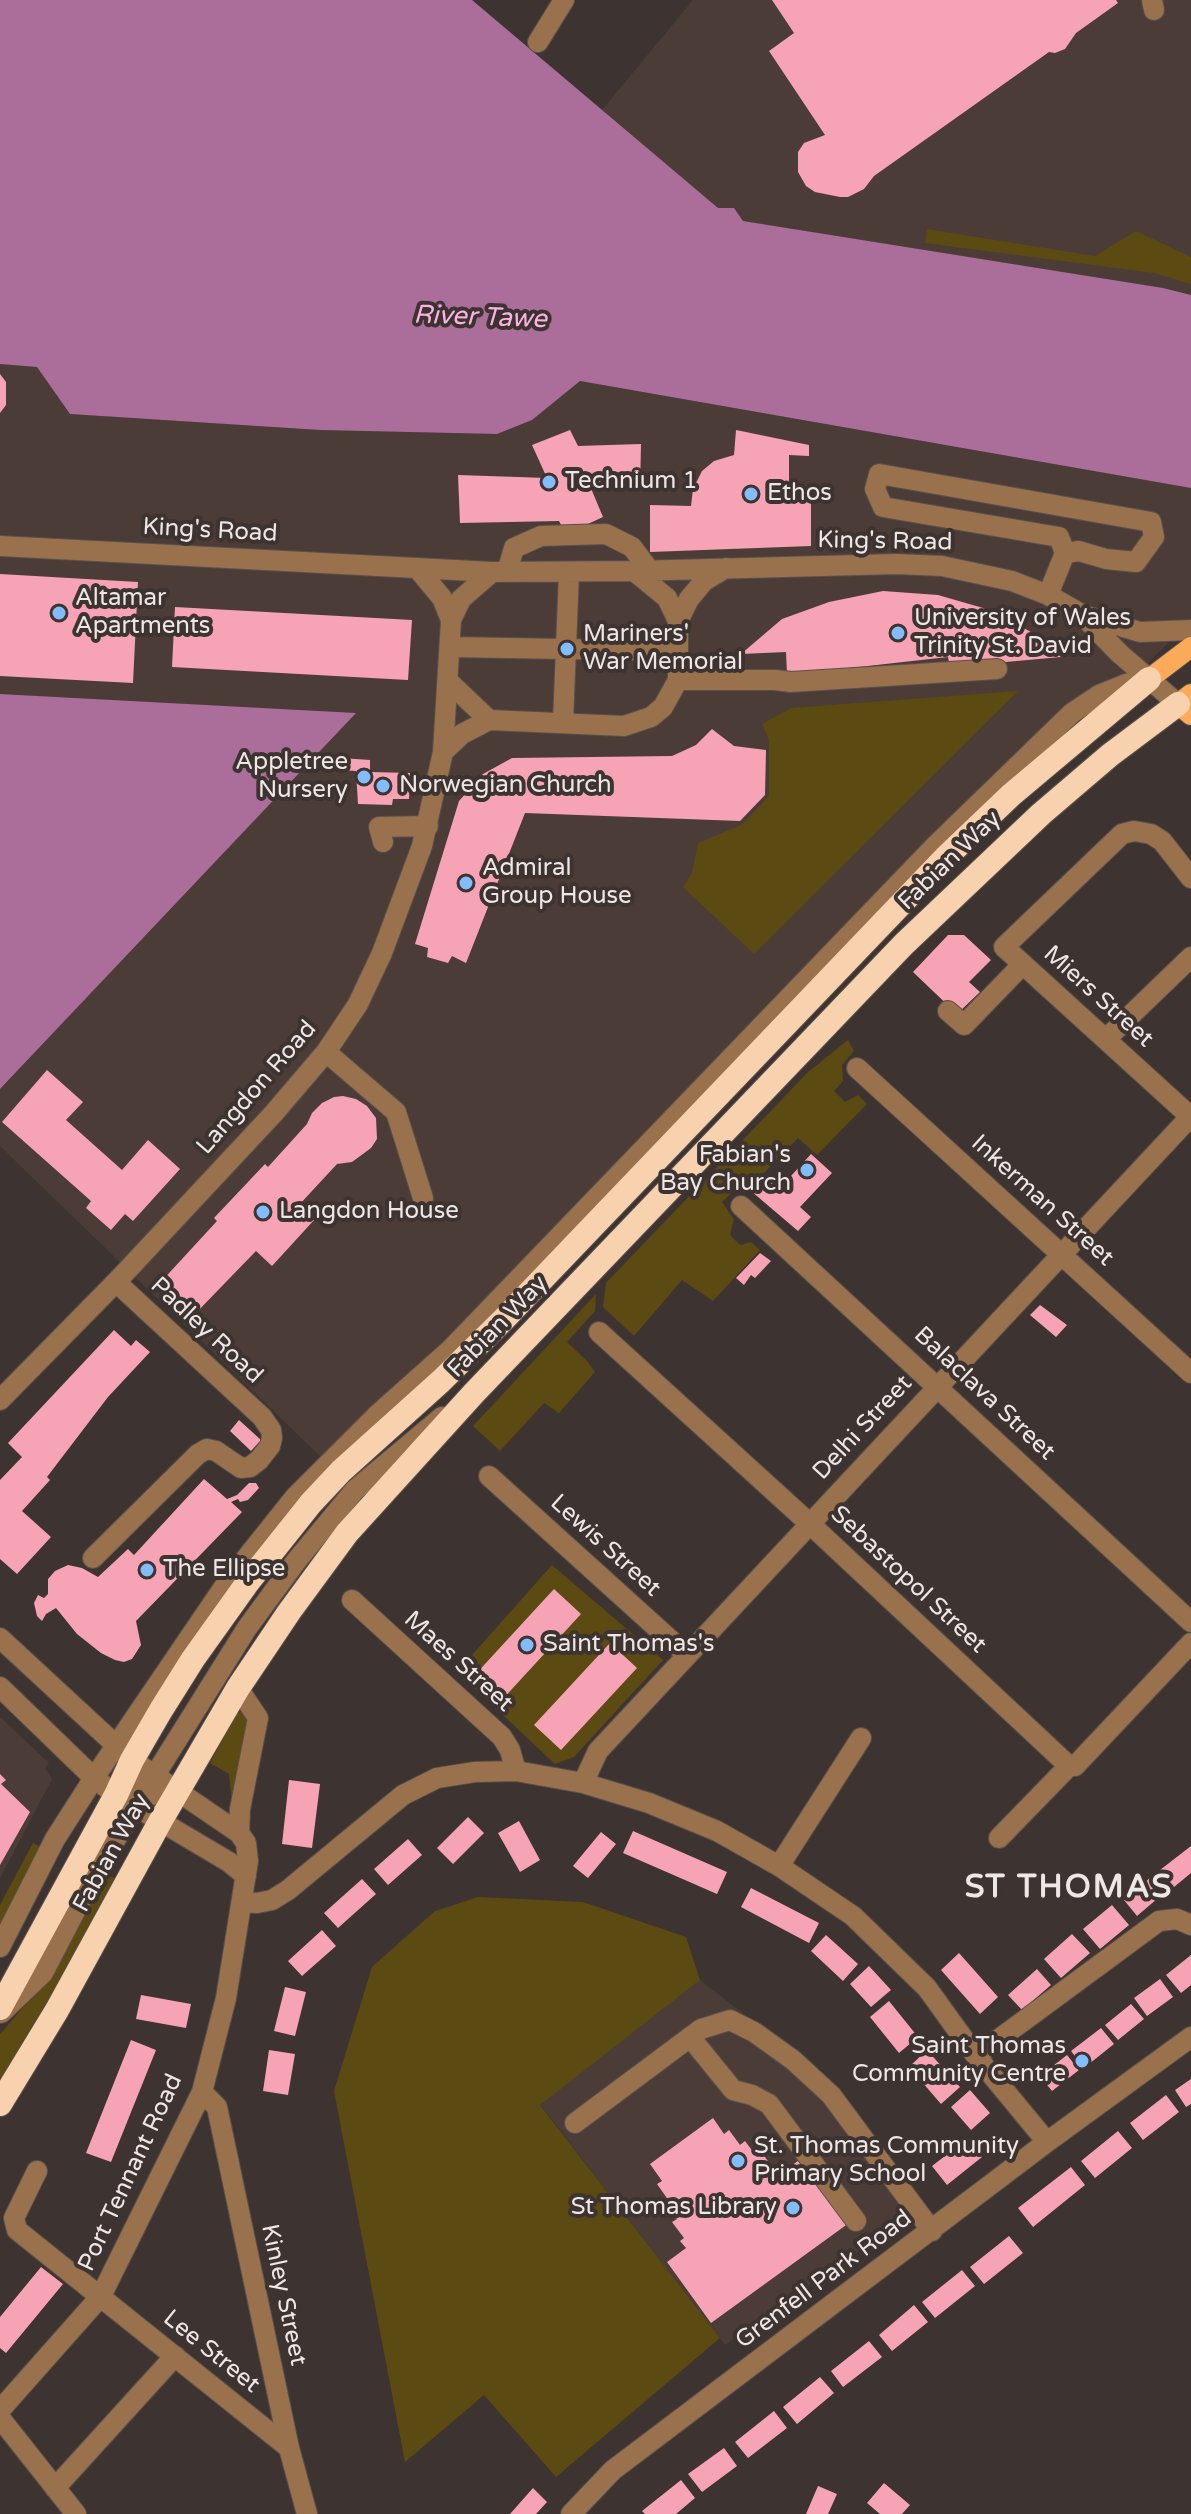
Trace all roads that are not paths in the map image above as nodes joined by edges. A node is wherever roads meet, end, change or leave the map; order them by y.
1 (564, 0) edge
2 (538, 42) dead end
3 (0, 546) edge
4 (1065, 553) junction
5 (417, 568) junction
6 (726, 568) junction
7 (642, 571) junction
8 (499, 572) junction
9 (569, 572) junction
10 (1048, 595) junction
11 (1083, 615) junction
12 (451, 620) junction
13 (678, 621) junction
14 (1191, 630) edge
15 (451, 647) junction
16 (1191, 647) edge
17 (566, 648) junction
18 (678, 651) junction
19 (997, 669) dead end
20 (1149, 679) junction
21 (678, 680) junction
22 (449, 682) junction
23 (1187, 705) edge
24 (489, 720) junction
25 (563, 723) junction
26 (443, 752) junction
27 (428, 826) junction
28 (383, 842) dead end
29 (1191, 878) edge
30 (1191, 957) edge
31 (1023, 964) junction
32 (948, 1011) dead end
33 (1106, 1039) junction
34 (326, 1052) junction
35 (857, 1068) dead end
36 (1191, 1117) edge
37 (423, 1198) dead end
38 (741, 1206) dead end
39 (1062, 1255) junction
40 (116, 1282) junction
41 (599, 1332) dead end
42 (1191, 1373) edge
43 (937, 1386) junction
44 (474, 1393) junction
45 (2, 1400) edge
46 (489, 1476) dead end
47 (809, 1523) junction
48 (93, 1558) dead end
49 (352, 1600) dead end
50 (1191, 1622) edge
51 (0, 1638) edge
52 (1191, 1643) edge
53 (687, 1655) junction
54 (0, 1687) edge
55 (238, 1688) junction
56 (861, 1738) dead end
57 (124, 1753) junction
58 (1072, 1766) junction
59 (516, 1771) junction
60 (155, 1775) junction
61 (94, 1778) junction
62 (583, 1783) junction
63 (179, 1791) junction
64 (126, 1800) junction
65 (161, 1820) junction
66 (239, 1833) junction
67 (999, 1838) dead end
68 (779, 1866) junction
69 (246, 1876) junction
70 (243, 1902) junction
71 (1191, 1925) edge
72 (0, 1947) edge
73 (0, 2011) edge
74 (690, 2037) junction
75 (1191, 2037) edge
76 (976, 2056) junction
77 (202, 2092) junction
78 (0, 2104) edge
79 (575, 2123) dead end
80 (1047, 2142) junction
81 (37, 2171) dead end
82 (856, 2221) dead end
83 (932, 2231) junction
84 (101, 2296) junction
85 (175, 2356) junction
86 (0, 2410) edge
87 (0, 2418) edge
88 (289, 2448) junction
89 (55, 2488) junction
90 (76, 2514) edge
91 (307, 2514) edge
92 (571, 2514) edge

1 - 2 street
3 - 5 street, King's Road
4 - 4 street
4 - 10 street
5 - 8 street, King's Road
5 - 12 street
6 - 7 street, King's Road
6 - 10 street, King's Road
6 - 13 street
7 - 8 street
7 - 9 street, King's Road
7 - 13 street
8 - 9 street, King's Road
8 - 12 street
9 - 17 street
10 - 11 street, King's Road
11 - 14 street, King's Road
11 - 20 street, King's Road
12 - 15 street
13 - 18 street
15 - 17 street
15 - 22 street
16 - 20 main road
17 - 18 street
17 - 25 street
18 - 21 street
19 - 21 street
20 - 23 street, King's Road
20 - 57 highway, Fabian Way
21 - 25 street
22 - 24 street
22 - 26 street, Langdon Road
23 - 44 highway, Fabian Way
24 - 25 street
24 - 26 street
26 - 27 street, Langdon Road
27 - 28 street
27 - 34 street, Langdon Road
29 - 31 street, Miers Street
30 - 33 street
31 - 32 street
31 - 33 street, Miers Street
33 - 36 street, Miers Street
34 - 37 street
34 - 40 street, Langdon Road
35 - 39 street, Inkerman Street
36 - 39 street, Delhi Street
38 - 43 street, Balaclava Street
39 - 42 street, Inkerman Street
39 - 43 street, Delhi Street
40 - 45 street, Langdon Road
40 - 48 street, Padley Road
41 - 47 street, Sebastopol Street
43 - 47 street, Delhi Street
43 - 50 street, Balaclava Street
44 - 55 highway, Fabian Way
44 - 60 street
46 - 53 street, Lewis Street
47 - 53 street, Delhi Street
47 - 58 street, Sebastopol Street
49 - 59 street, Maes Street
51 - 57 street
52 - 58 street
53 - 62 street, Delhi Street
54 - 61 street
55 - 63 highway, Fabian Way
55 - 66 street, Port Tennant Road
56 - 68 street
57 - 60 street
57 - 61 street
57 - 64 highway, Fabian Way
58 - 67 street
59 - 62 street
59 - 70 street
60 - 63 street
60 - 64 street
61 - 64 street
61 - 72 street
62 - 68 street
63 - 64 street
63 - 65 highway, Fabian Way
63 - 66 street
64 - 65 street
64 - 73 highway, Fabian Way
65 - 69 street
65 - 78 highway, Fabian Way
66 - 69 street, Port Tennant Road
68 - 76 street
69 - 70 street, Port Tennant Road
70 - 77 street, Port Tennant Road
71 - 76 street
74 - 79 street
74 - 82 street
74 - 83 street
75 - 80 street, Grenfell Park Road
76 - 80 street
77 - 84 street, Port Tennant Road
77 - 88 street, Kinley Street
80 - 83 street, Grenfell Park Road
81 - 84 street, Lee Street
83 - 92 street, Grenfell Park Road
84 - 85 street, Lee Street
84 - 86 street, Port Tennant Road
85 - 88 street, Lee Street
85 - 89 street
87 - 89 street
88 - 91 street, Kinley Street
89 - 90 street

